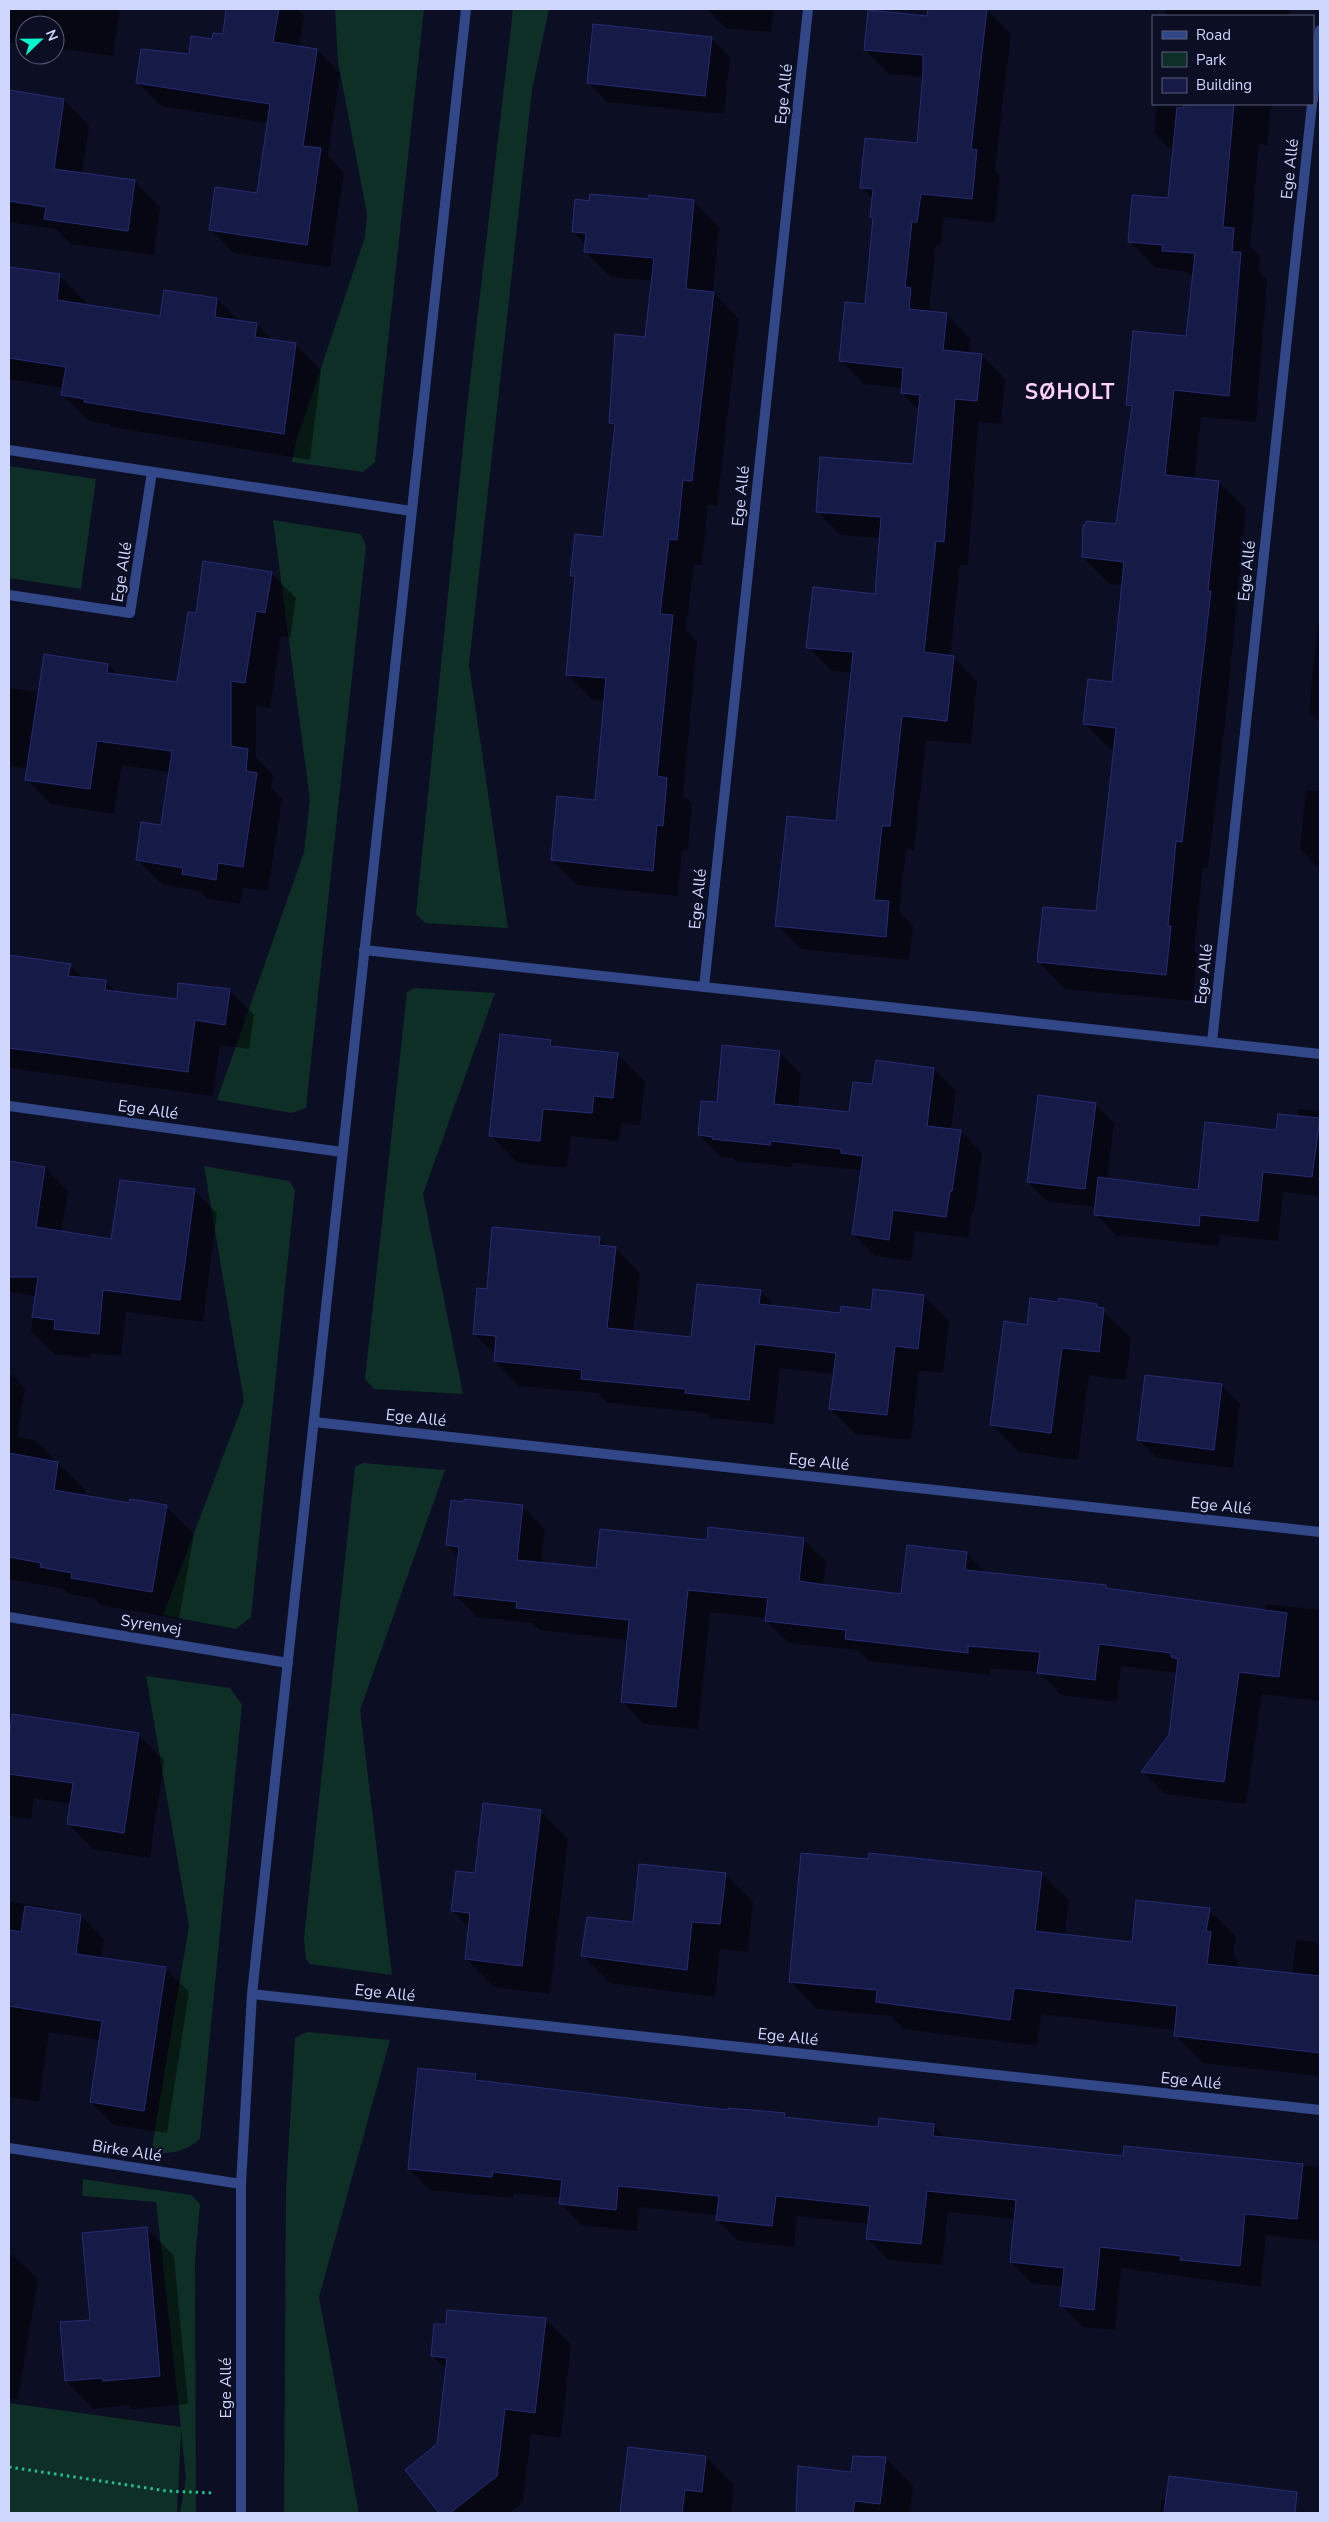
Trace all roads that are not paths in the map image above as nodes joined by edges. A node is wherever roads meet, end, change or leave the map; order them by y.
1 (466, 9) edge
2 (808, 9) edge
3 (1320, 30) edge
4 (1314, 92) edge
5 (1313, 105) edge
6 (9, 450) edge
7 (152, 472) junction
8 (411, 512) junction
9 (9, 595) edge
10 (364, 950) junction
11 (704, 987) junction
12 (1212, 1042) junction
13 (1320, 1054) edge
14 (9, 1106) edge
15 (342, 1152) junction
16 (314, 1422) junction
17 (1320, 1532) edge
18 (9, 1617) edge
19 (288, 1663) junction
20 (252, 1994) junction
21 (1320, 2110) edge
22 (9, 2148) edge
23 (241, 2184) junction
24 (241, 2513) edge

1 - 8 street, Ege Allé
2 - 11 street, Ege Allé
3 - 4 street, Ege Allé
5 - 12 street, Ege Allé
6 - 7 street
7 - 8 street
7 - 9 street, Ege Allé
8 - 10 street, Ege Allé
10 - 11 street
10 - 15 street, Ege Allé
11 - 12 street
12 - 13 street
14 - 15 street, Ege Allé
15 - 16 street, Ege Allé
16 - 17 street, Ege Allé
16 - 19 street, Ege Allé
18 - 19 street, Syrenvej
19 - 20 street, Ege Allé
20 - 21 street, Ege Allé
20 - 23 street, Ege Allé
22 - 23 street, Birke Allé
23 - 24 street, Ege Allé

